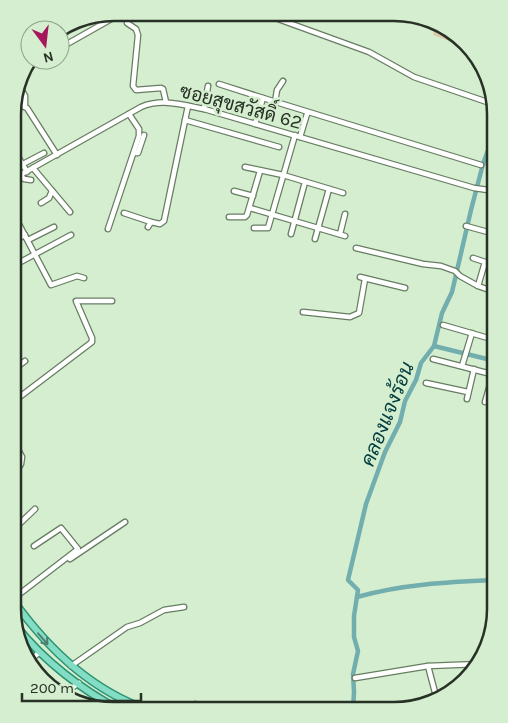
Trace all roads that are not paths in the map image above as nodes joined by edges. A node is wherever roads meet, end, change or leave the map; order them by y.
1 (127, 21) edge
2 (284, 21) edge
3 (107, 22) edge
4 (70, 42) edge
5 (283, 81) dead end
6 (219, 84) dead end
7 (208, 86) dead end
8 (23, 93) edge
9 (263, 98) junction
10 (166, 102) junction
11 (275, 102) junction
12 (486, 102) edge
13 (25, 106) junction
14 (188, 106) junction
15 (22, 107) edge
16 (204, 109) junction
17 (129, 114) junction
18 (307, 114) dead end
19 (185, 120) junction
20 (255, 124) junction
21 (144, 135) dead end
22 (298, 136) junction
23 (279, 147) dead end
24 (44, 153) dead end
25 (134, 153) junction
26 (57, 155) junction
27 (21, 161) edge
28 (23, 164) junction
29 (481, 164) dead end
30 (245, 167) dead end
31 (33, 168) junction
32 (260, 171) junction
33 (27, 172) junction
34 (21, 175) joint
35 (283, 175) junction
36 (31, 180) dead end
37 (305, 182) junction
38 (329, 189) junction
39 (487, 189) edge
40 (52, 190) junction
41 (234, 191) dead end
42 (343, 193) dead end
43 (253, 196) junction
44 (41, 203) dead end
45 (250, 208) junction
46 (70, 212) dead end
47 (124, 213) dead end
48 (345, 214) dead end
49 (272, 215) junction
50 (229, 217) dead end
51 (294, 221) junction
52 (151, 222) junction
53 (466, 226) dead end
54 (54, 227) dead end
55 (148, 227) dead end
56 (21, 228) edge
57 (254, 228) dead end
58 (318, 228) junction
59 (108, 229) dead end
60 (487, 232) edge
61 (291, 234) dead end
62 (25, 235) junction
63 (71, 235) dead end
64 (21, 237) edge
65 (315, 239) dead end
66 (28, 240) junction
67 (356, 248) dead end
68 (36, 254) junction
69 (474, 258) dead end
70 (21, 262) edge
71 (84, 278) dead end
72 (478, 286) junction
73 (405, 288) dead end
74 (487, 289) edge
75 (112, 301) dead end
76 (303, 312) dead end
77 (443, 325) dead end
78 (472, 333) junction
79 (487, 338) edge
80 (433, 360) dead end
81 (25, 361) dead end
82 (21, 364) edge
83 (462, 366) junction
84 (474, 370) junction
85 (487, 373) edge
86 (426, 383) dead end
87 (468, 392) junction
88 (21, 396) edge
89 (487, 396) edge
90 (467, 399) dead end
91 (485, 402) dead end
92 (35, 508) dead end
93 (21, 522) edge
94 (125, 522) dead end
95 (34, 546) dead end
96 (21, 594) edge
97 (21, 594) edge
98 (184, 607) dead end
99 (21, 611) edge
100 (25, 636) edge
101 (40, 652) junction
102 (35, 656) edge
103 (468, 664) edge
104 (71, 666) junction
105 (428, 666) junction
106 (355, 678) dead end
107 (79, 683) junction
108 (69, 690) edge
109 (435, 692) edge
110 (104, 701) edge
111 (132, 702) edge

1 - 10 street
2 - 12 street
3 - 4 street
5 - 11 street
6 - 9 street
7 - 16 street
8 - 13 street
9 - 11 street
9 - 20 street
10 - 14 street, ซอยสุขสวัสดิ์ 62
10 - 17 street, ซอยสุขสวัสดิ์ 62
11 - 29 street
13 - 15 street
13 - 26 street
14 - 16 street, ซอยสุขสวัสดิ์ 62
14 - 19 street
16 - 20 street, ซอยสุขสวัสดิ์ 62
17 - 25 street
17 - 26 street, ซอยสุขสวัสดิ์ 62
18 - 22 street
19 - 23 street
19 - 52 street
20 - 22 street, ซอยสุขสวัสดิ์ 62
21 - 25 street
22 - 35 street
22 - 39 street, ซอยสุขสวัสดิ์ 62
24 - 28 street
25 - 59 street
26 - 31 street, ซอยสุขสวัสดิ์ 62
27 - 28 street
28 - 33 street
30 - 32 street
31 - 33 street, ซอยสุขสวัสดิ์ 62
31 - 40 street
32 - 35 street
32 - 43 street
33 - 34 street, ซอยสุขสวัสดิ์ 62
34 - 36 street
35 - 37 street
35 - 49 street
37 - 38 street
37 - 51 street
38 - 42 street
38 - 58 street
40 - 44 street
40 - 46 street
41 - 43 street
43 - 45 street
45 - 49 street
45 - 50 street
47 - 52 street
48 - 58 street
49 - 51 street
49 - 57 street
51 - 58 street
51 - 61 street
52 - 55 street
53 - 60 street
54 - 66 street
56 - 62 street
58 - 65 street
62 - 64 street
62 - 66 street
63 - 68 street
66 - 68 street
67 - 72 street
68 - 70 street
68 - 71 street
69 - 72 street
72 - 74 street
73 - 76 street
75 - 88 street
77 - 78 street
78 - 79 street
78 - 83 street
80 - 83 street
81 - 82 street
83 - 84 street
84 - 85 street
84 - 87 street
86 - 87 street
87 - 90 street
89 - 91 street
92 - 93 street
94 - 96 street
95 - 97 street
98 - 104 street
99 -> 104 main road
100 - 101 main road
101 - 102 street
101 - 107 main road
103 - 105 street
104 - 111 main road
105 - 106 street
105 - 109 street
107 - 108 street
107 - 110 main road

